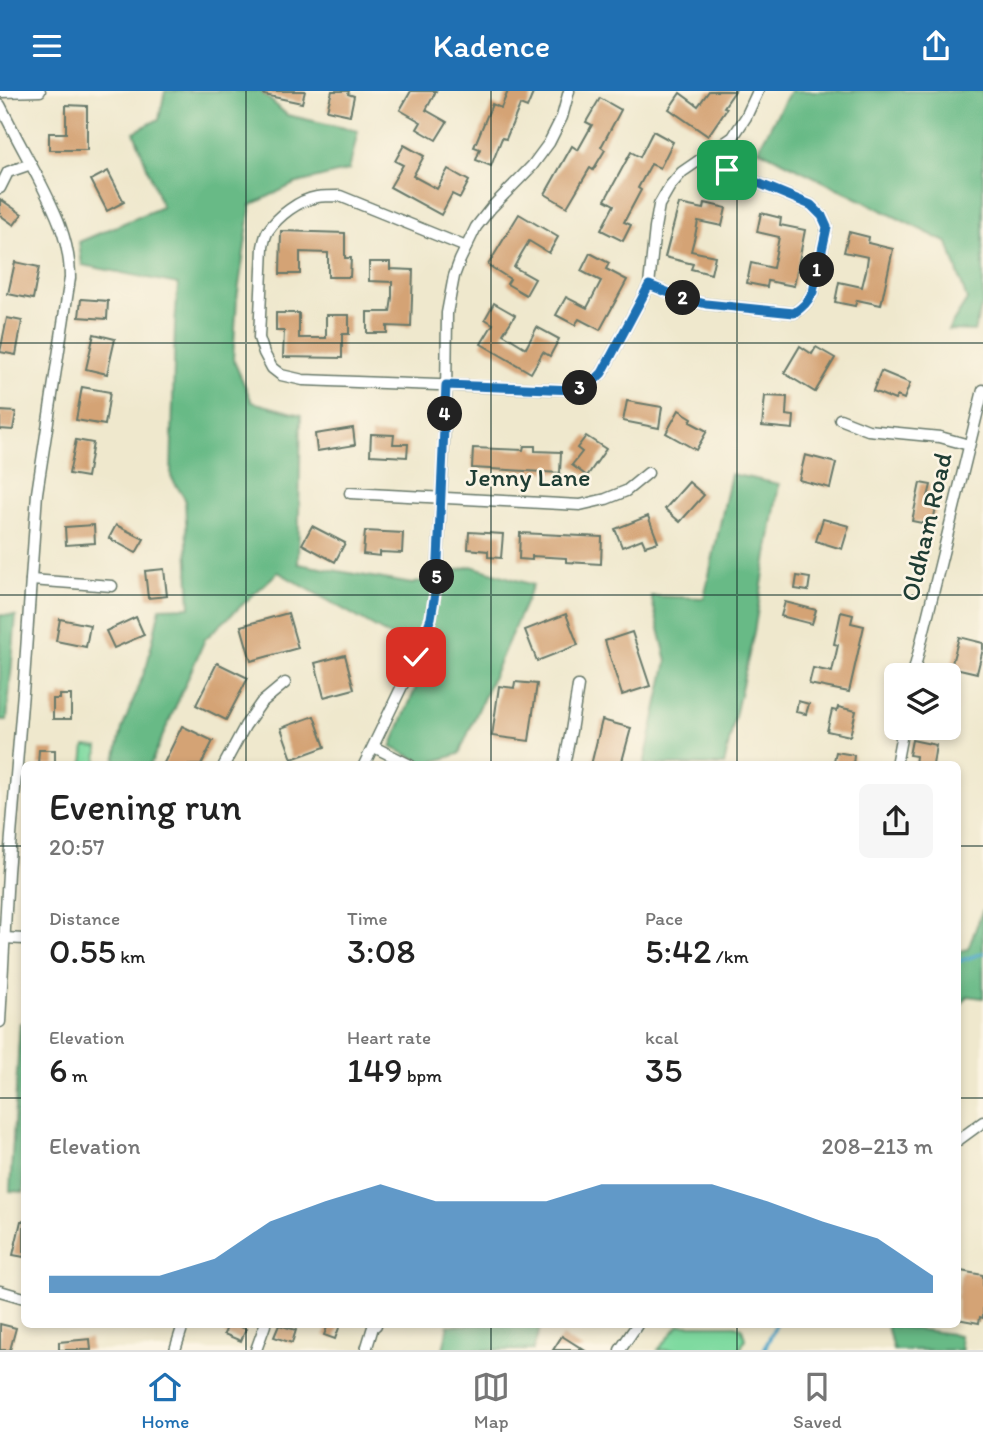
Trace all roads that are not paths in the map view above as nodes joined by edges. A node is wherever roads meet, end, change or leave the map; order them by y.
1 (40, 91) edge
2 (569, 91) edge
3 (758, 91) edge
4 (0, 92) edge
5 (2, 112) edge
6 (712, 151) junction
7 (30, 164) junction
8 (0, 188) edge
9 (466, 247) junction
10 (649, 285) junction
11 (446, 385) junction
12 (983, 390) edge
13 (840, 419) dead end
14 (969, 445) junction
15 (648, 473) dead end
16 (350, 493) dead end
17 (441, 498) junction
18 (30, 580) junction
19 (112, 586) dead end
20 (916, 663) edge
21 (285, 683) dead end
22 (578, 686) dead end
23 (901, 740) edge
24 (374, 747) junction
25 (226, 761) edge
26 (366, 761) edge
27 (402, 761) edge
28 (565, 761) edge
29 (897, 761) edge
30 (4, 938) junction
31 (21, 939) edge
32 (0, 1021) edge
33 (983, 1122) edge
34 (961, 1138) edge
35 (0, 1291) edge
36 (21, 1297) edge
37 (182, 1328) edge
38 (264, 1328) edge
39 (373, 1328) edge
40 (634, 1328) edge
41 (175, 1350) edge
42 (256, 1350) edge
43 (366, 1350) edge
44 (620, 1350) edge

1 - 4 street
2 - 9 street
3 - 6 street
5 - 7 street
6 - 10 street
6 - 10 street
7 - 8 street
7 - 18 street
9 - 11 street
9 - 11 street
10 - 11 street
11 - 17 street
12 - 14 street, Oldham Road
13 - 14 street
14 - 20 street, Oldham Road
15 - 17 street, Jenny Lane
16 - 17 street, Jenny Lane
17 - 24 street
18 - 19 street
18 - 30 street
21 - 25 street
22 - 28 street
23 - 29 street
24 - 26 street
24 - 27 street
30 - 31 street
30 - 32 street
33 - 34 street
35 - 36 street
37 - 41 street
38 - 42 street
39 - 43 street
40 - 44 street

